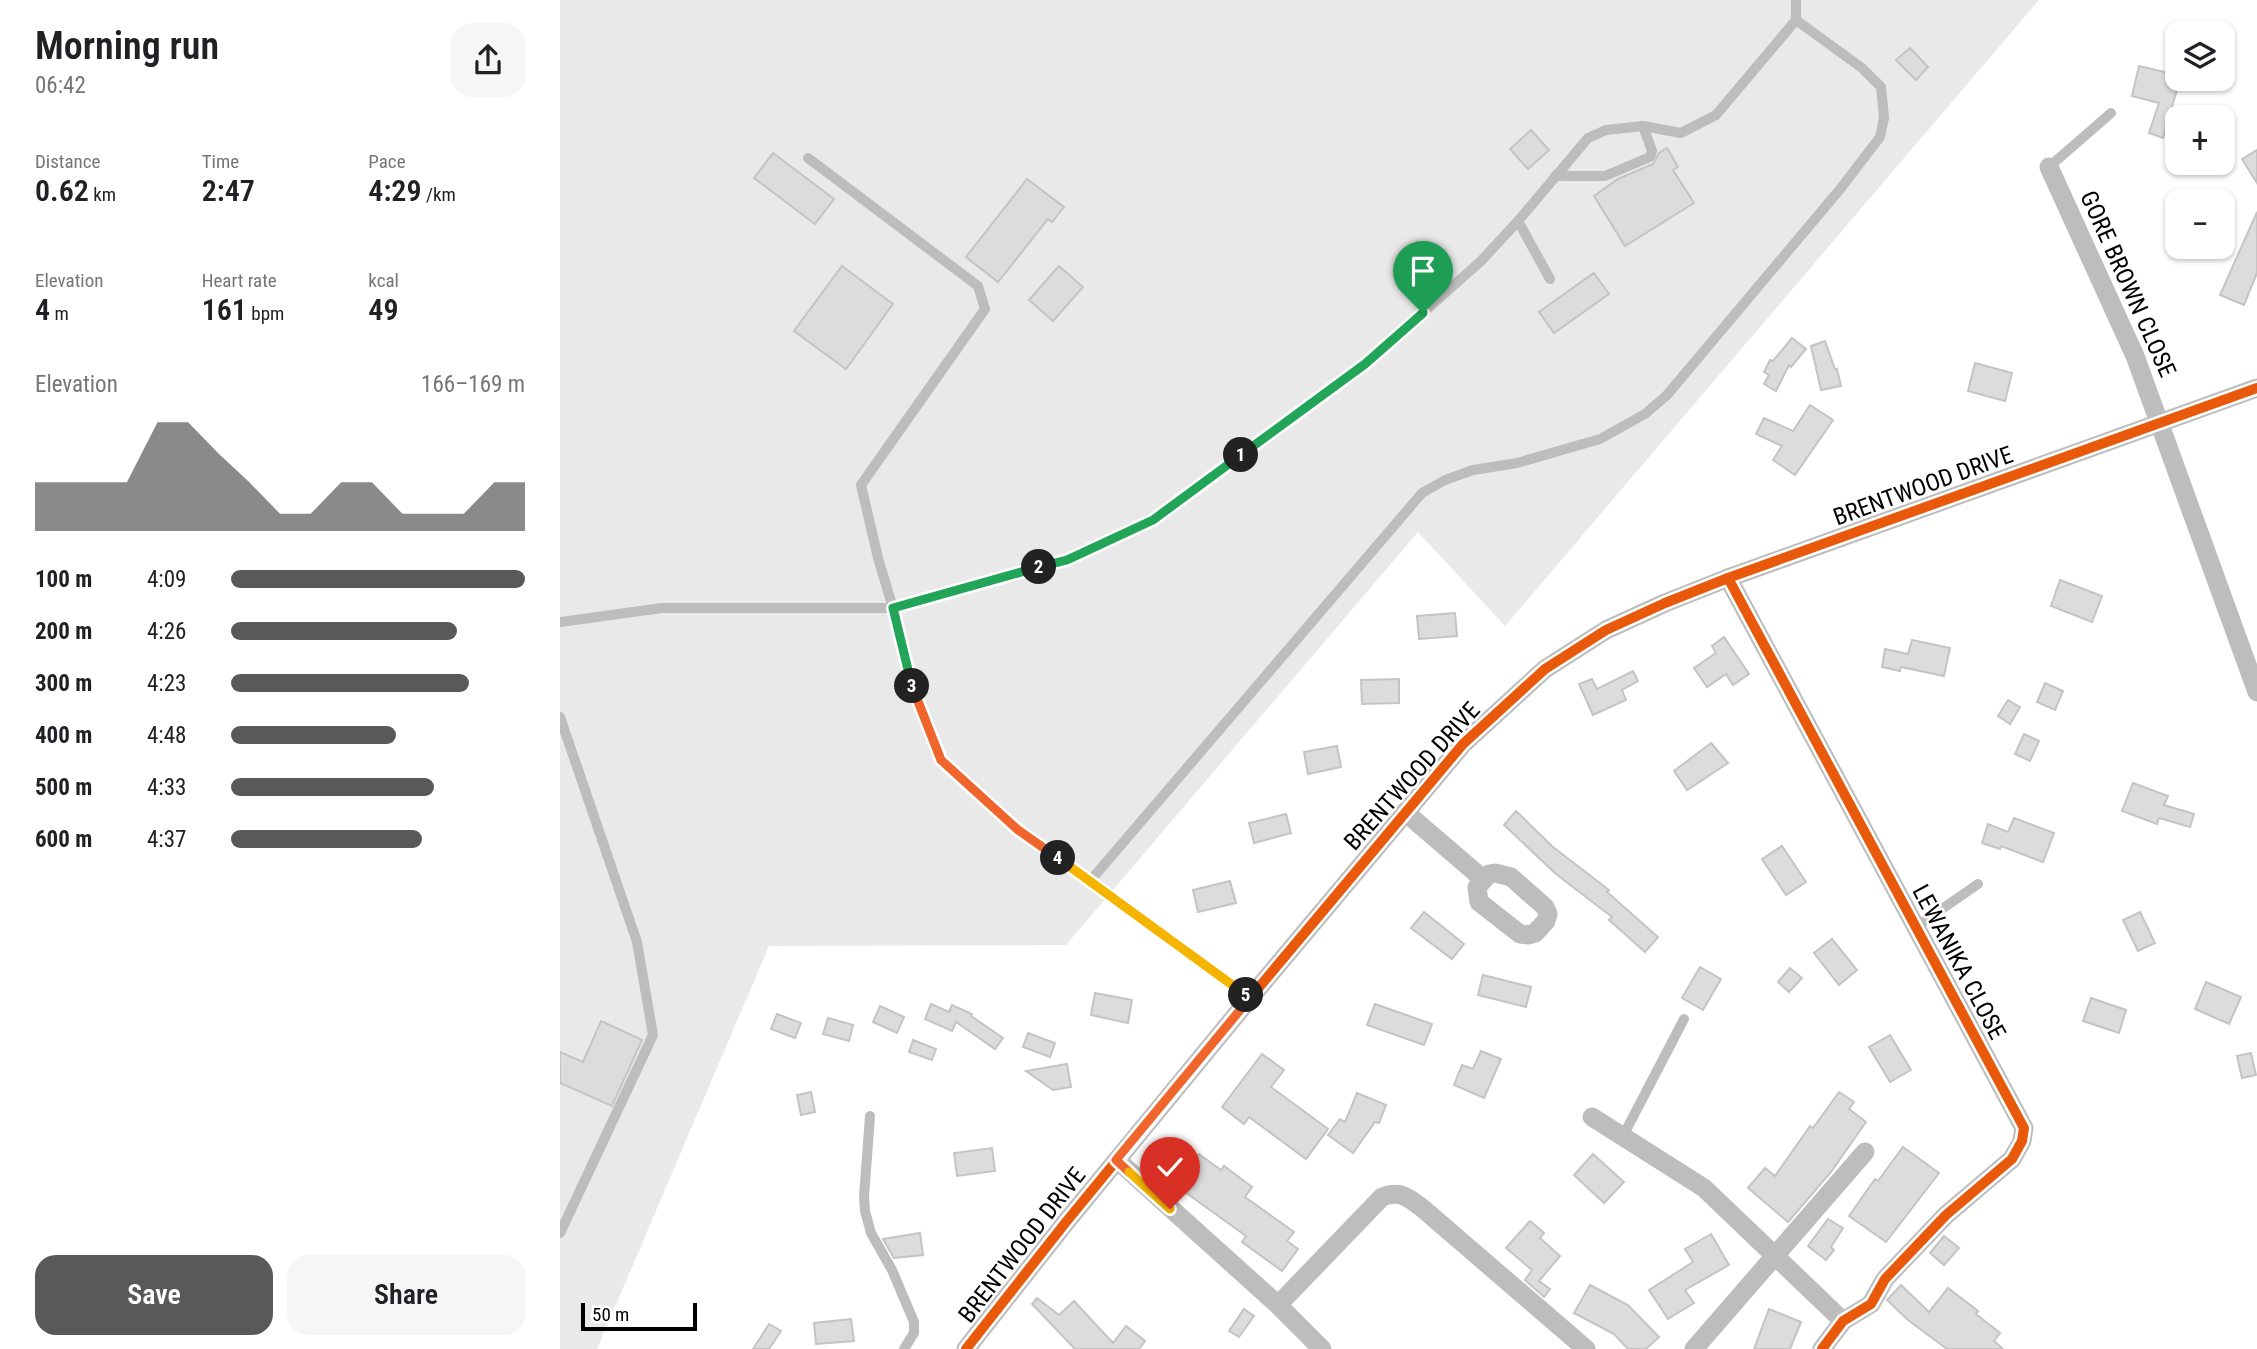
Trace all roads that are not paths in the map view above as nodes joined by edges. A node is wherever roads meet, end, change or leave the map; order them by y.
1 (1796, 0) edge
2 (1796, 20) junction
3 (2111, 113) dead end
4 (1643, 126) junction
5 (807, 158) dead end
6 (2049, 167) joint
7 (1556, 176) junction
8 (1518, 221) junction
9 (1550, 279) dead end
10 (2257, 388) edge
11 (2161, 422) junction
12 (1728, 578) junction
13 (893, 608) junction
14 (560, 622) edge
15 (2257, 692) edge
16 (560, 717) edge
17 (1405, 812) junction
18 (1483, 879) dead end
19 (1091, 880) junction
20 (1978, 884) dead end
21 (1916, 927) junction
22 (1250, 998) junction
23 (1684, 1018) dead end
24 (870, 1116) dead end
25 (1592, 1117) dead end
26 (1623, 1136) junction
27 (1866, 1152) dead end
28 (1116, 1160) junction
29 (560, 1233) edge
30 (1776, 1257) junction
31 (1278, 1305) junction
32 (1843, 1321) junction
33 (904, 1349) edge
34 (967, 1349) edge
35 (1322, 1349) edge
36 (1586, 1349) edge
37 (1694, 1349) edge
38 (1822, 1349) edge

1 - 2 lane
2 - 4 lane
2 - 19 lane
3 - 6 lane
4 - 7 lane
4 - 7 lane
5 - 13 lane
6 - 11 street, GORE BROWN CLOSE
7 - 8 lane
8 - 9 lane
8 - 13 lane
10 - 11 street, BRENTWOOD DRIVE
11 - 12 street, BRENTWOOD DRIVE
11 - 15 street, GORE BROWN CLOSE
12 - 17 street, BRENTWOOD DRIVE
12 - 21 street, LEWANIKA CLOSE
13 - 14 lane
13 - 19 lane
16 - 29 lane
17 - 18 street
17 - 22 street, BRENTWOOD DRIVE
19 - 22 lane
20 - 21 lane
21 - 32 street, LEWANIKA CLOSE
22 - 28 street, BRENTWOOD DRIVE
23 - 26 lane
24 - 33 lane
25 - 26 street
26 - 30 street
27 - 30 street
28 - 31 street
28 - 34 street, BRENTWOOD DRIVE
30 - 32 street
30 - 37 street
31 - 35 street
31 - 36 street
32 - 38 street

